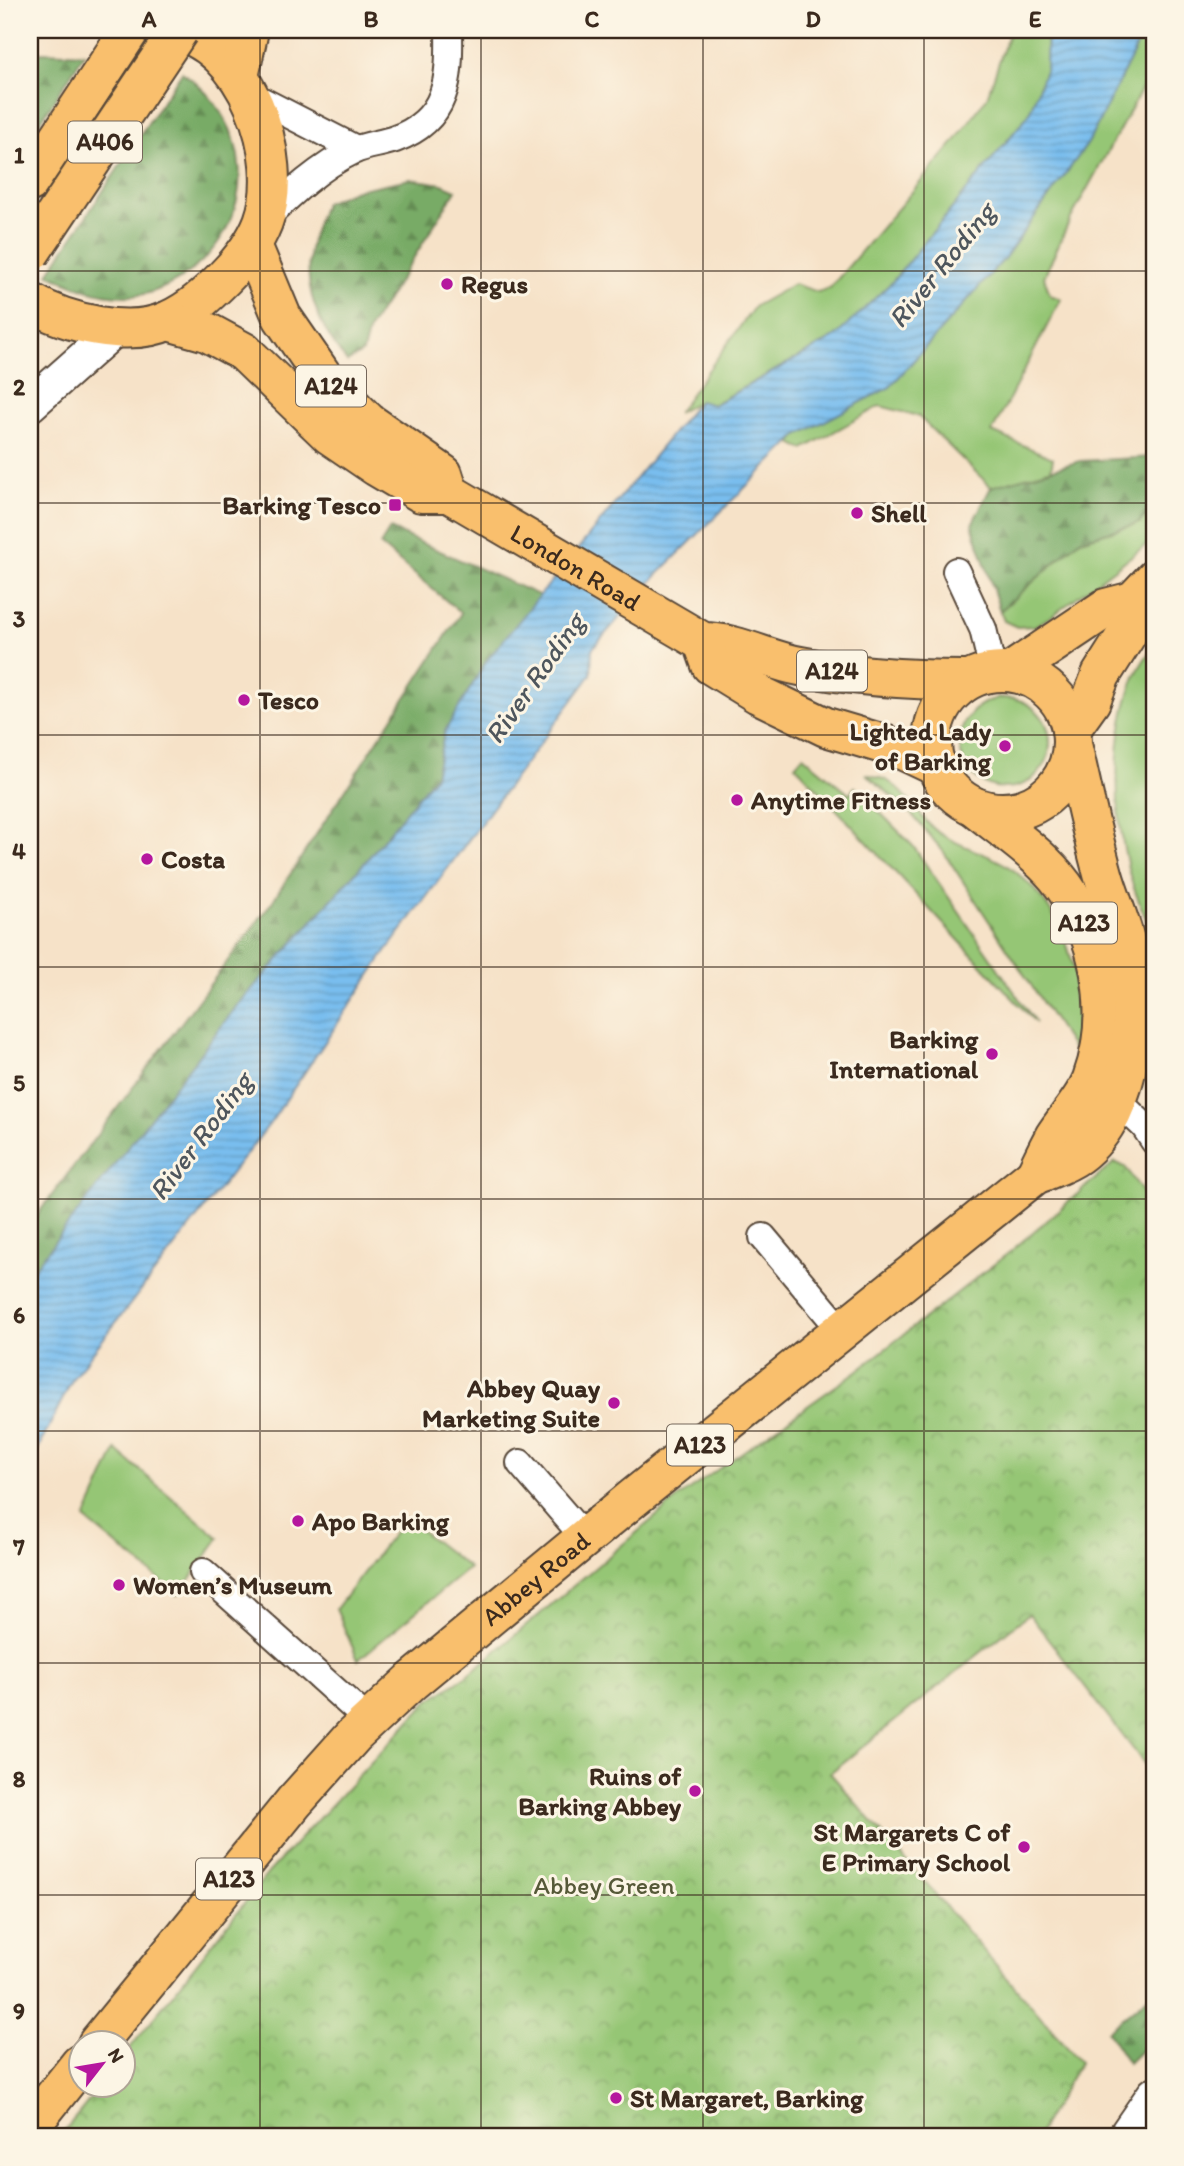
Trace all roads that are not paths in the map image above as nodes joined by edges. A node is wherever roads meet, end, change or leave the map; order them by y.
1 (130, 30) edge
2 (172, 30) edge
3 (179, 30) edge
4 (249, 30) edge
5 (449, 30) edge
6 (245, 86) junction
7 (356, 149) junction
8 (30, 182) edge
9 (258, 232) junction
10 (30, 253) edge
11 (30, 302) edge
12 (168, 321) junction
13 (118, 327) junction
14 (30, 405) edge
15 (449, 493) junction
16 (956, 571) dead end
17 (1144, 590) edge
18 (703, 642) junction
19 (990, 674) junction
20 (1071, 736) junction
21 (936, 766) junction
22 (975, 807) junction
23 (1104, 1089) junction
24 (1154, 1140) edge
25 (763, 1237) dead end
26 (842, 1331) junction
27 (520, 1463) dead end
28 (586, 1538) junction
29 (203, 1572) dead end
30 (369, 1721) junction
31 (107, 2030) edge
32 (66, 2079) edge
33 (1154, 2094) edge
34 (34, 2114) edge
35 (1125, 2136) edge

1 - 8 main road, A406
2 - 6 main road, A124
3 - 10 main road, A406, bridge
4 - 6 main road
5 - 7 street
6 - 7 street
6 - 9 main road, A124
7 - 9 street
9 - 12 main road, A124
9 - 15 main road, London Road / A124
11 - 13 main road, A124
12 - 13 main road, A124
12 - 15 main road, London Road / A124
13 - 14 street
15 - 18 main road, London Road / A124
16 - 19 street
17 - 19 main road
17 - 20 main road
18 - 19 main road, London Road / A124
18 - 21 main road, A124
19 - 20 main road
19 - 21 main road
20 - 22 main road
20 - 23 main road, A123
21 - 22 main road
22 - 23 main road, A123
23 - 24 street
23 - 26 main road, Abbey Road / A123
25 - 26 street
26 - 28 main road, Abbey Road / A123
27 - 28 street
28 - 30 main road, Abbey Road / A123
29 - 30 street
30 - 31 main road, Abbey Road / A123
32 - 34 main road
33 - 35 street

